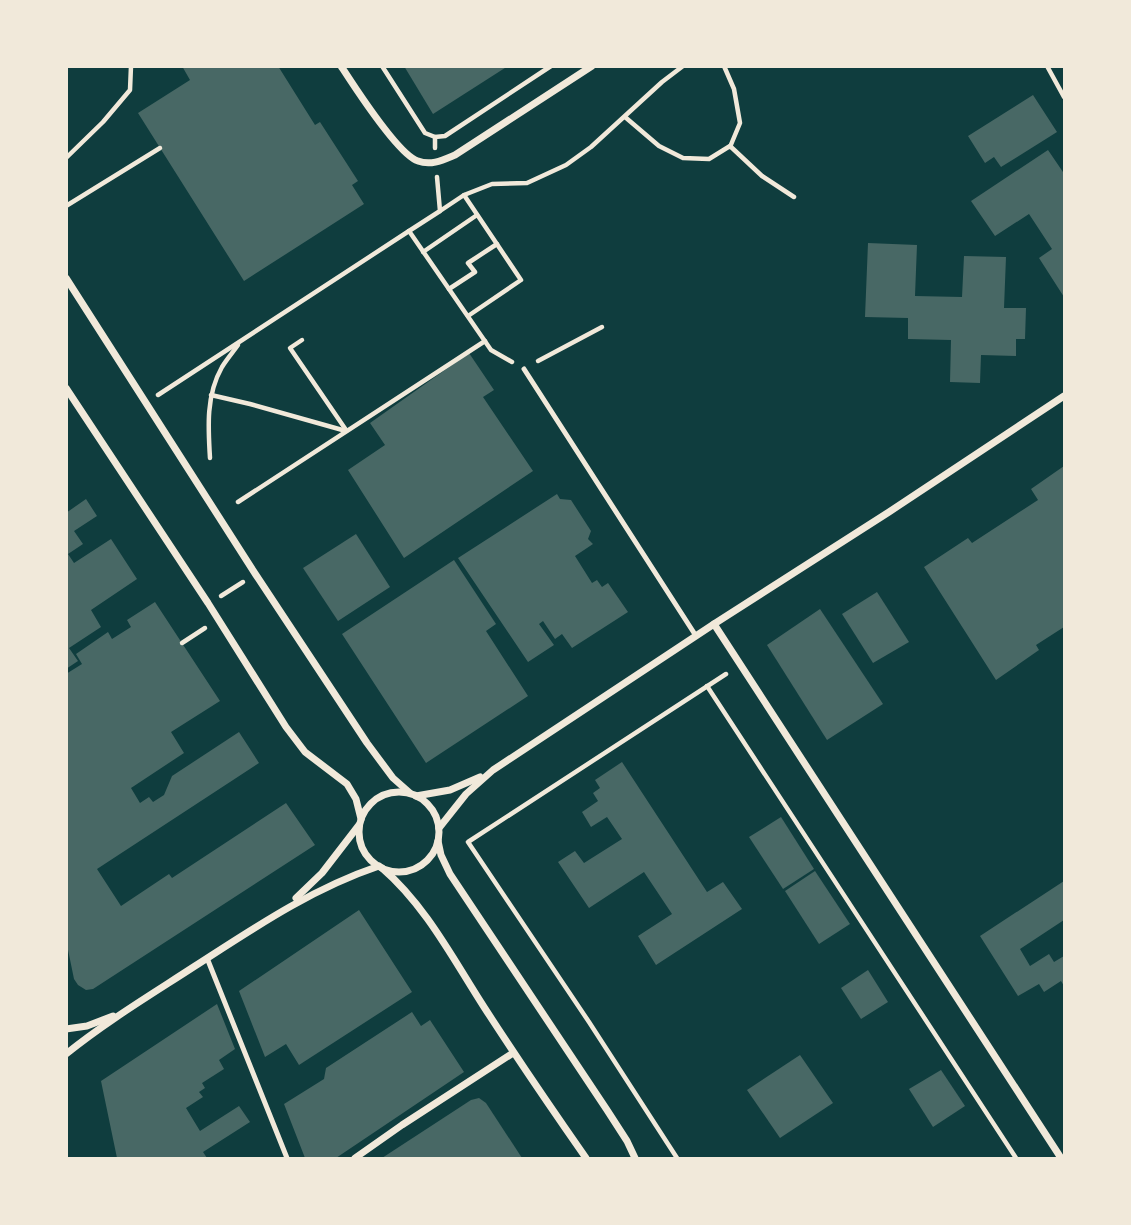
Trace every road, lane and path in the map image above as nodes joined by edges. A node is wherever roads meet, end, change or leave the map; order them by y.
1 (131, 66) edge
2 (341, 66) edge
3 (382, 66) edge
4 (551, 66) edge
5 (592, 66) edge
6 (683, 66) edge
7 (724, 66) edge
8 (1047, 66) edge
9 (1065, 97) edge
10 (625, 117) junction
11 (435, 137) junction
12 (730, 146) junction
13 (160, 148) dead end
14 (66, 158) edge
15 (436, 163) junction
16 (464, 195) junction
17 (794, 197) dead end
18 (66, 206) edge
19 (440, 211) junction
20 (477, 215) junction
21 (409, 231) junction
22 (497, 244) junction
23 (423, 251) junction
24 (66, 278) edge
25 (449, 289) junction
26 (467, 316) junction
27 (602, 327) dead end
28 (302, 340) dead end
29 (241, 341) junction
30 (485, 341) junction
31 (524, 369) junction
32 (66, 388) edge
33 (211, 395) junction
34 (1065, 396) edge
35 (146, 402) junction
36 (347, 431) junction
37 (211, 458) dead end
38 (238, 502) dead end
39 (218, 620) junction
40 (714, 624) junction
41 (696, 636) junction
42 (182, 643) dead end
43 (726, 674) dead end
44 (707, 686) junction
45 (493, 770) junction
46 (413, 795) junction
47 (361, 821) junction
48 (439, 828) junction
49 (438, 841) junction
50 (380, 867) junction
51 (282, 910) junction
52 (207, 958) junction
53 (132, 1006) junction
54 (66, 1030) edge
55 (513, 1053) junction
56 (66, 1054) edge
57 (287, 1158) edge
58 (355, 1158) edge
59 (586, 1158) edge
60 (635, 1158) edge
61 (677, 1158) edge
62 (1016, 1158) edge
63 (1061, 1158) edge

1 - 14 path
2 - 15 street
3 - 11 path
4 - 11 path
5 - 15 street
6 - 10 path
7 - 12 path
8 - 9 path
10 - 12 path
10 - 16 path
11 - 15 path
12 - 17 path
13 - 18 path
15 - 19 path
16 - 19 path
16 - 20 path
19 - 21 path
20 - 22 path
20 - 23 path
21 - 23 path
21 - 29 path
22 - 25 path
22 - 26 path
23 - 25 path
24 - 35 street
25 - 26 path
26 - 30 path
27 - 31 path
28 - 36 path
29 - 33 path
29 - 35 path
30 - 31 path
30 - 36 path
31 - 41 lane
32 - 39 street
33 - 36 path
33 - 37 path
34 - 40 street
35 - 46 street
36 - 38 path
39 - 42 path
39 - 47 street
40 - 41 street
40 - 63 street
41 - 45 street
43 - 44 path
44 - 61 path
44 - 62 path
45 - 46 street
45 - 48 street
46 - 47 street
46 - 48 street
47 - 50 street
47 - 51 street
48 - 49 street
49 - 50 street
49 - 60 street
50 - 51 street
50 - 55 street
51 - 52 street
52 - 53 street
52 - 57 lane
53 - 54 street
53 - 56 street
55 - 58 street
55 - 59 street

